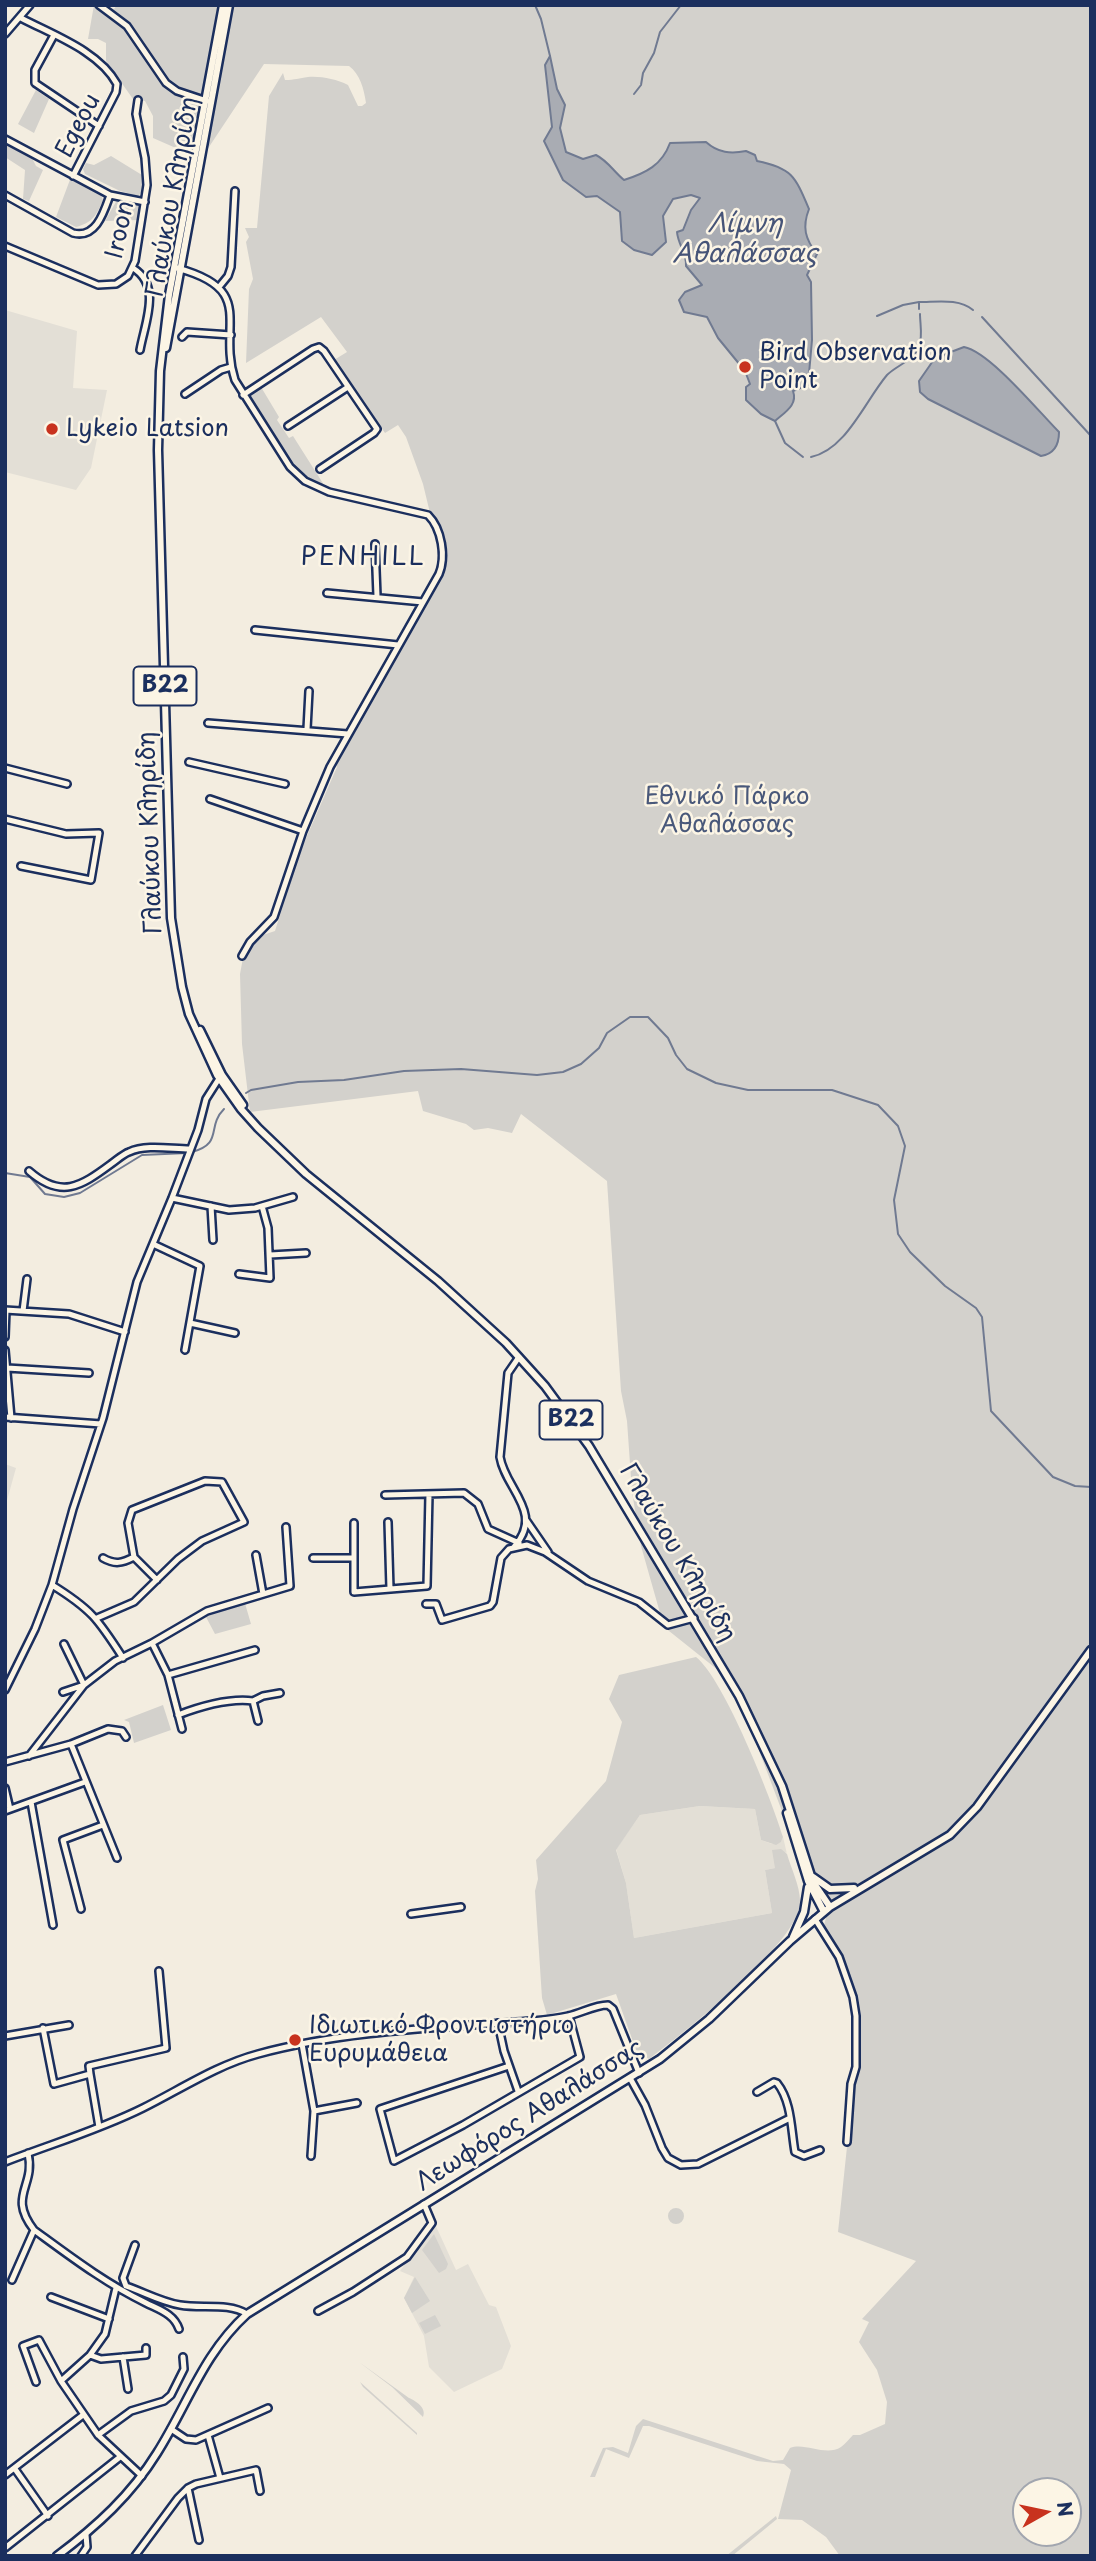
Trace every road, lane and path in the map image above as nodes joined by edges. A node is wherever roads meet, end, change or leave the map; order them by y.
1 (30, 5) edge
2 (99, 5) edge
3 (223, 5) edge
4 (229, 5) edge
5 (21, 18) junction
6 (5, 34) edge
7 (54, 35) junction
8 (138, 100) dead end
9 (208, 102) junction
10 (99, 126) junction
11 (5, 139) edge
12 (73, 176) junction
13 (235, 191) dead end
14 (5, 195) edge
15 (110, 195) junction
16 (145, 202) junction
17 (5, 246) edge
18 (133, 268) junction
19 (177, 268) junction
20 (219, 287) junction
21 (231, 335) junction
22 (182, 337) dead end
23 (140, 350) dead end
24 (231, 367) junction
25 (348, 387) junction
26 (185, 394) dead end
27 (243, 395) junction
28 (288, 426) dead end
29 (320, 469) dead end
30 (375, 544) dead end
31 (327, 593) dead end
32 (377, 596) junction
33 (423, 602) junction
34 (255, 630) dead end
35 (398, 645) junction
36 (310, 691) dead end
37 (208, 723) dead end
38 (307, 729) junction
39 (348, 734) junction
40 (189, 762) dead end
41 (5, 768) edge
42 (285, 783) dead end
43 (67, 784) dead end
44 (210, 799) dead end
45 (5, 818) edge
46 (303, 831) junction
47 (21, 866) dead end
48 (242, 956) dead end
49 (221, 1077) junction
50 (190, 1149) junction
51 (29, 1171) dead end
52 (293, 1197) dead end
53 (172, 1198) junction
54 (211, 1206) junction
55 (262, 1206) junction
56 (213, 1240) dead end
57 (153, 1244) junction
58 (306, 1253) dead end
59 (270, 1255) junction
60 (239, 1274) dead end
61 (27, 1279) dead end
62 (6, 1310) edge
63 (23, 1311) junction
64 (190, 1323) junction
65 (125, 1332) junction
66 (235, 1333) dead end
67 (5, 1337) edge
68 (5, 1350) edge
69 (185, 1350) dead end
70 (519, 1357) junction
71 (7, 1368) edge
72 (89, 1373) dead end
73 (8, 1417) edge
74 (102, 1424) junction
75 (429, 1494) junction
76 (385, 1495) dead end
77 (526, 1520) junction
78 (388, 1522) dead end
79 (354, 1523) dead end
80 (286, 1527) dead end
81 (516, 1544) junction
82 (256, 1555) dead end
83 (551, 1555) junction
84 (134, 1557) junction
85 (103, 1558) dead end
86 (313, 1558) dead end
87 (354, 1558) junction
88 (158, 1580) junction
89 (51, 1585) junction
90 (390, 1589) junction
91 (263, 1594) junction
92 (426, 1604) dead end
93 (97, 1618) junction
94 (694, 1618) junction
95 (152, 1643) junction
96 (64, 1644) dead end
97 (255, 1650) dead end
98 (1091, 1650) edge
99 (123, 1658) junction
100 (167, 1675) junction
101 (84, 1685) junction
102 (5, 1690) edge
103 (63, 1692) dead end
104 (279, 1693) dead end
105 (253, 1702) junction
106 (178, 1715) junction
107 (258, 1721) dead end
108 (182, 1729) dead end
109 (126, 1737) dead end
110 (71, 1744) junction
111 (29, 1756) junction
112 (5, 1762) edge
113 (775, 1771) junction
114 (85, 1782) junction
115 (5, 1788) edge
116 (31, 1802) junction
117 (8, 1810) edge
118 (103, 1825) junction
119 (117, 1858) dead end
120 (810, 1873) junction
121 (807, 1881) junction
122 (865, 1884) junction
123 (461, 1907) dead end
124 (81, 1909) dead end
125 (827, 1909) junction
126 (411, 1914) dead end
127 (816, 1919) junction
128 (53, 1925) dead end
129 (790, 1941) junction
130 (159, 1971) dead end
131 (569, 2016) junction
132 (498, 2023) junction
133 (69, 2025) dead end
134 (43, 2028) junction
135 (5, 2036) edge
136 (302, 2044) junction
137 (509, 2066) junction
138 (639, 2073) junction
139 (90, 2074) junction
140 (630, 2078) junction
141 (518, 2091) junction
142 (757, 2092) dead end
143 (357, 2103) dead end
144 (314, 2110) junction
145 (790, 2118) junction
146 (99, 2127) junction
147 (846, 2142) dead end
148 (820, 2150) dead end
149 (28, 2153) junction
150 (311, 2156) dead end
151 (5, 2162) edge
152 (424, 2204) junction
153 (34, 2230) junction
154 (135, 2245) dead end
155 (12, 2280) dead end
156 (116, 2288) junction
157 (51, 2297) dead end
158 (317, 2311) dead end
159 (247, 2314) junction
160 (109, 2319) junction
161 (179, 2329) dead end
162 (146, 2348) dead end
163 (89, 2355) junction
164 (123, 2357) junction
165 (183, 2357) dead end
166 (36, 2382) dead end
167 (61, 2382) junction
168 (128, 2389) dead end
169 (268, 2408) dead end
170 (83, 2415) junction
171 (171, 2429) junction
172 (98, 2435) junction
173 (208, 2435) junction
174 (120, 2457) junction
175 (15, 2469) junction
176 (5, 2476) edge
177 (142, 2476) junction
178 (220, 2478) junction
179 (188, 2488) junction
180 (261, 2491) dead end
181 (48, 2516) junction
182 (86, 2535) junction
183 (199, 2540) dead end
184 (5, 2548) edge
185 (57, 2556) edge
186 (81, 2556) edge
187 (135, 2556) edge

1 - 5 street
2 - 9 street
3 - 9 main road, Γλαύκου Κληρίδη / B22
4 - 9 main road, Γλαύκου Κληρίδη / B22
5 - 6 street
5 - 7 street, Egeou
7 - 10 street, Egeou
7 - 10 street
8 - 16 street, Iroon
9 - 19 main road, Γλαύκου Κληρίδη / B22
10 - 12 street, Egeou
11 - 12 street
12 - 15 street
13 - 20 street
14 - 15 street
15 - 16 street
16 - 18 street, Iroon
17 - 18 street, Iroon
18 - 23 street
19 - 20 street
19 - 49 main road, Γλαύκου Κληρίδη / B22
20 - 21 street
21 - 22 street
21 - 24 street
24 - 26 street
24 - 27 street
25 - 27 street
25 - 28 street
25 - 29 street
27 - 33 street
30 - 32 street
31 - 32 street
32 - 33 street
33 - 35 street
34 - 35 street
35 - 39 street
36 - 38 street
37 - 38 street
38 - 39 street
39 - 46 street
40 - 42 street
41 - 43 street
44 - 46 street
45 - 47 street
46 - 48 street
49 - 50 street
49 - 70 main road, Γλαύκου Κληρίδη / B22
50 - 51 street
50 - 53 street
52 - 55 street
53 - 54 street
53 - 57 street
54 - 55 street
54 - 56 street
55 - 59 street
57 - 64 street
57 - 65 street
58 - 59 street
59 - 60 street
61 - 63 street
62 - 63 street
62 - 67 street
63 - 65 street
64 - 66 street
64 - 69 street
65 - 74 street
68 - 71 street
70 - 77 street
70 - 94 main road, Γλαύκου Κληρίδη / B22
71 - 72 street
71 - 73 street
73 - 74 street
74 - 89 street
75 - 76 street
75 - 81 street
75 - 90 street
77 - 81 street
77 - 83 street
78 - 90 street
79 - 87 street
80 - 91 street
81 - 83 street
81 - 92 street
82 - 91 street
83 - 94 street
84 - 85 street
84 - 88 street
84 - 88 street
86 - 87 street
87 - 90 street
88 - 93 street
89 - 93 street
89 - 102 street
91 - 95 street
93 - 99 street
94 - 113 main road, Γλαύκου Κληρίδη / B22
95 - 99 street
95 - 100 street
96 - 101 street
97 - 100 street
98 - 122 main road, Λεωφόρος Αθαλάσσας
99 - 101 street
100 - 106 street
101 - 103 street
101 - 111 street
104 - 105 street
105 - 106 street
105 - 107 street
106 - 108 street
109 - 110 street
110 - 111 street
110 - 114 street
111 - 112 street
113 - 120 main road, Γλαύκου Κληρίδη / B22
113 - 121 main road, Γλαύκου Κληρίδη / B22
114 - 116 street
114 - 118 street
115 - 117 street
116 - 117 street
116 - 128 street
118 - 119 street
118 - 124 street
120 - 122 main road
120 - 125 main road, Γλαύκου Κληρίδη / B22
121 - 125 main road, Γλαύκου Κληρίδη / B22
121 - 129 main road
122 - 125 main road, Λεωφόρος Αθαλάσσας
123 - 126 street
125 - 127 main road, Λεωφόρος Αθαλάσσας
127 - 129 main road, Λεωφόρος Αθαλάσσας
127 - 147 street
129 - 138 main road, Λεωφόρος Αθαλάσσας
130 - 139 street
131 - 132 street
131 - 138 street
131 - 141 street
132 - 136 street
132 - 137 street
133 - 134 street
134 - 135 street
134 - 139 street
136 - 144 street
136 - 146 street
137 - 141 street
137 - 141 street
138 - 140 main road, Λεωφόρος Αθαλάσσας
139 - 146 street
140 - 145 street
140 - 152 main road, Λεωφόρος Αθαλάσσας
142 - 145 street
143 - 144 street
144 - 150 street
145 - 148 street
146 - 149 street
149 - 151 street
149 - 153 street
152 - 158 street
152 - 159 main road, Λεωφόρος Αθαλάσσας
153 - 155 street
153 - 156 street
154 - 159 street
156 - 160 street
156 - 161 street
157 - 160 street
159 - 171 main road, Λεωφόρος Αθαλάσσας
160 - 163 street
162 - 164 street
163 - 164 street
163 - 167 street
164 - 168 street
165 - 172 street
166 - 167 street
167 - 170 street
169 - 173 street
170 - 172 street
170 - 175 street
171 - 173 street
171 - 177 main road, Λεωφόρος Αθαλάσσας
172 - 174 street
173 - 178 street
174 - 177 street
174 - 181 street
175 - 176 street
175 - 181 street
177 - 182 main road, Λεωφόρος Αθαλάσσας
178 - 179 street
178 - 180 street
179 - 183 street
179 - 187 street
181 - 184 street
182 - 185 main road, Λεωφόρος Αθαλάσσας
182 - 186 street

